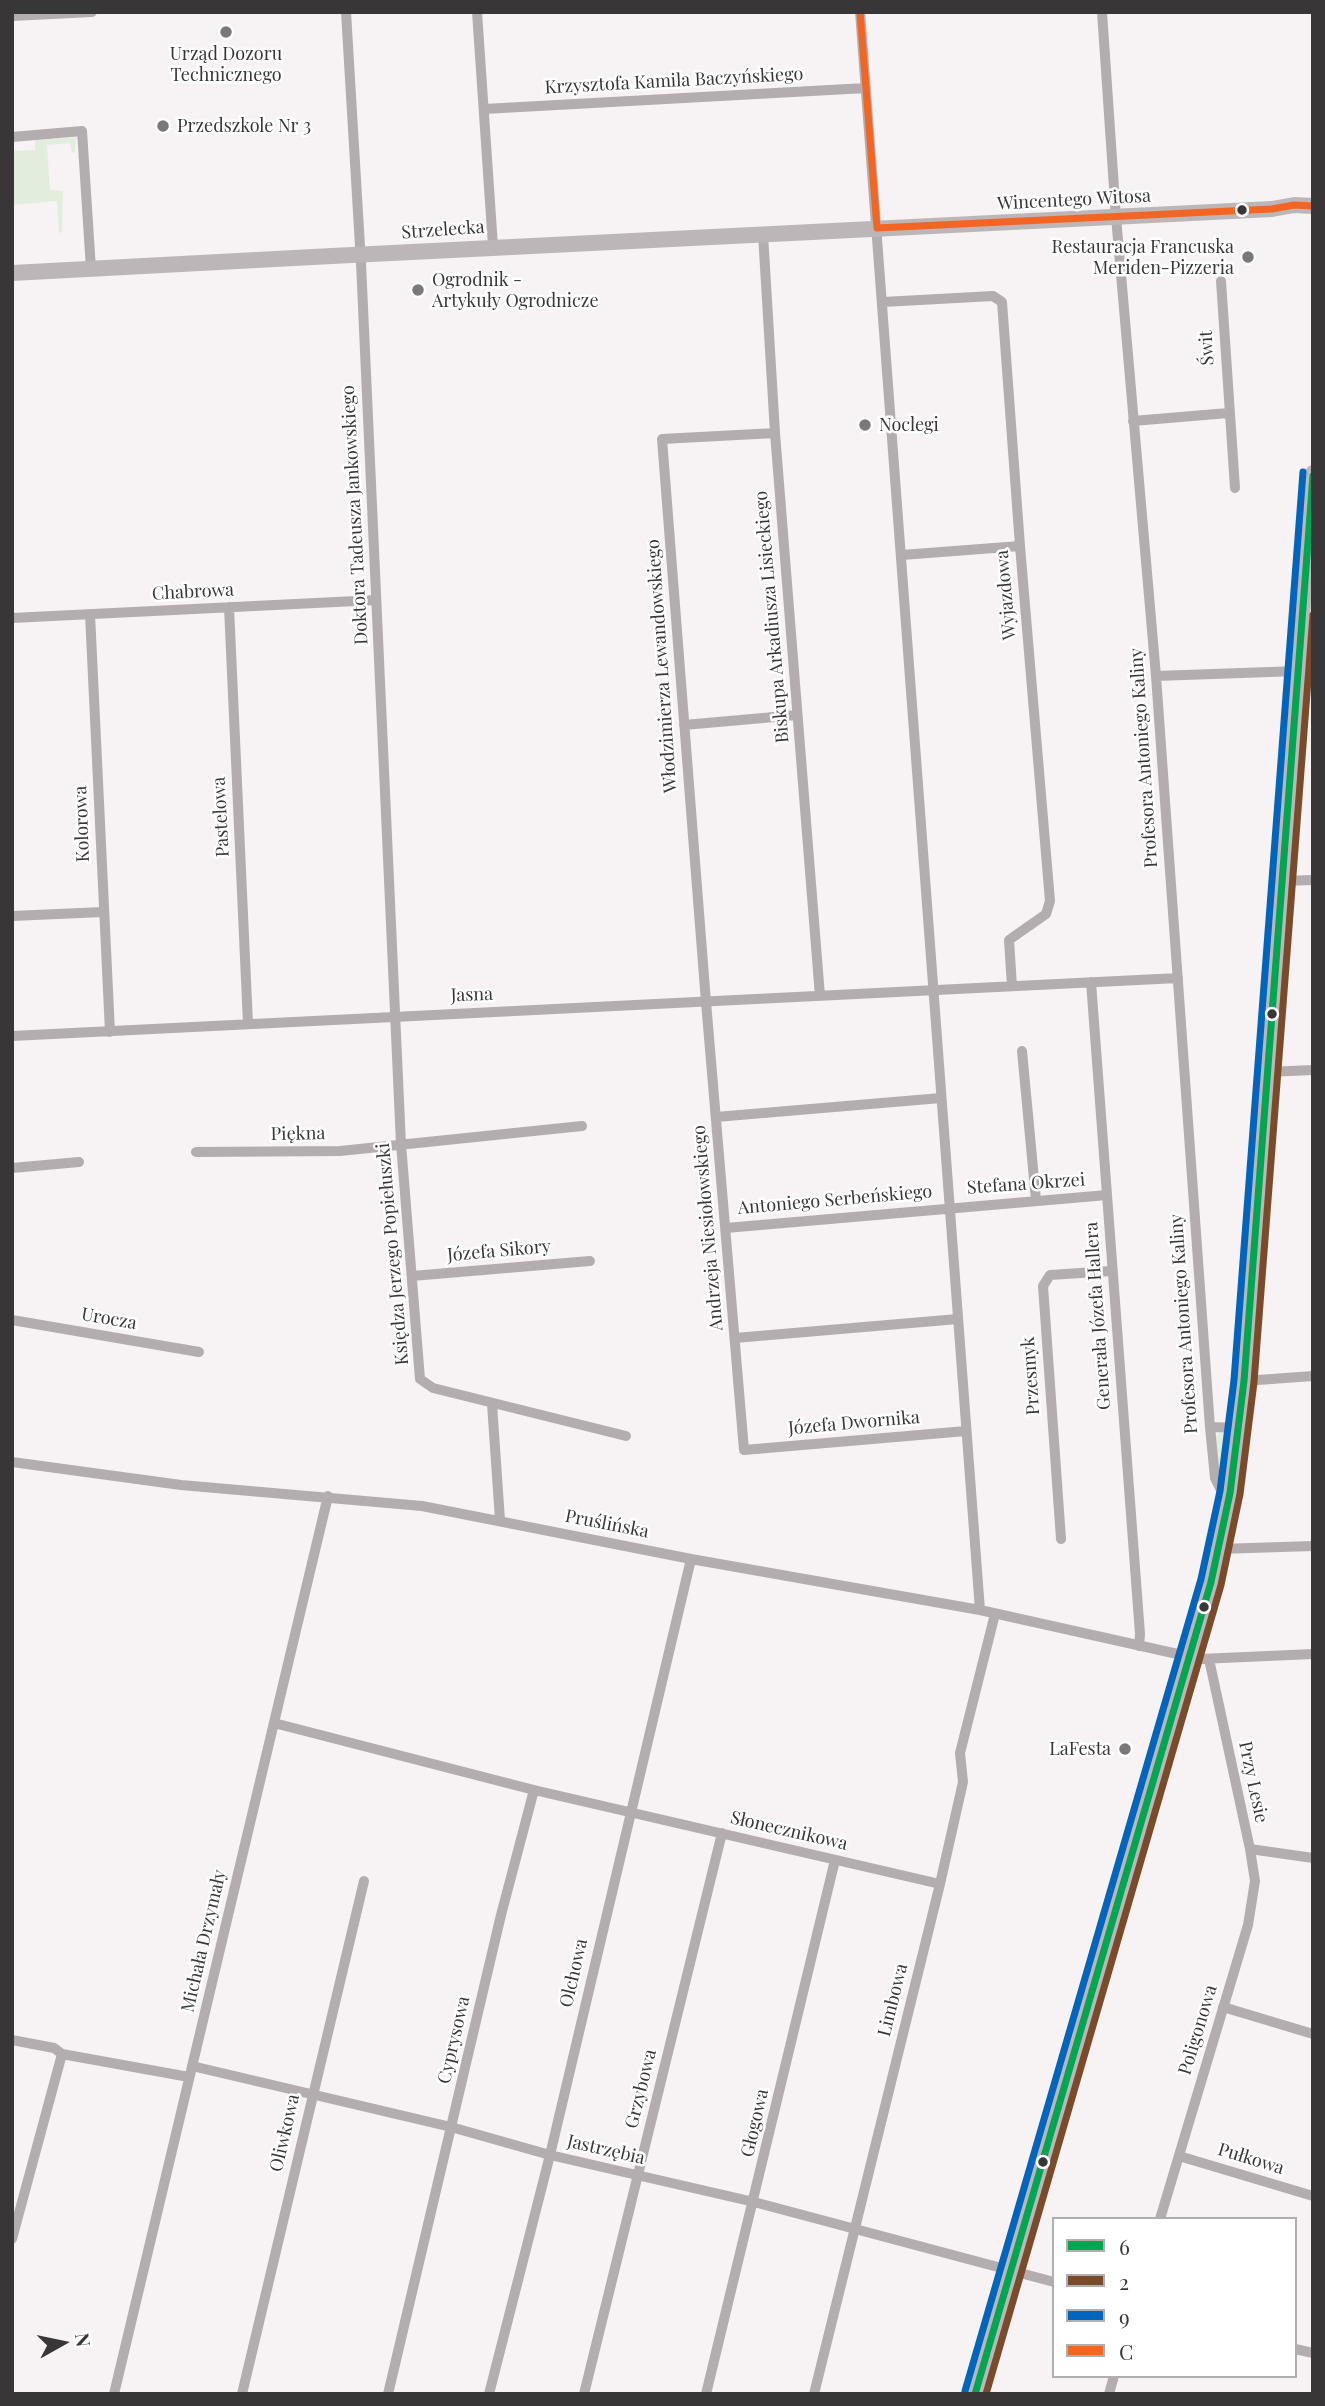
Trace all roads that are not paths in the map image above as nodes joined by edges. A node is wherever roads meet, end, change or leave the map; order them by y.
1 (92, 12) edge
2 (346, 12) edge
3 (477, 12) edge
4 (860, 12) edge
5 (1102, 12) edge
6 (12, 16) edge
7 (866, 88) junction
8 (484, 109) junction
9 (12, 137) edge
10 (1313, 206) edge
11 (1272, 209) junction
12 (1313, 216) edge
13 (1116, 217) junction
14 (877, 228) junction
15 (763, 234) junction
16 (493, 246) junction
17 (360, 254) junction
18 (91, 269) junction
19 (12, 273) edge
20 (1221, 282) dead end
21 (883, 302) junction
22 (1228, 414) junction
23 (1133, 421) junction
24 (775, 433) junction
25 (1313, 473) edge
26 (1235, 488) dead end
27 (1020, 546) junction
28 (902, 555) junction
29 (1309, 564) edge
30 (376, 600) junction
31 (229, 607) junction
32 (90, 614) junction
33 (12, 618) edge
34 (1297, 671) junction
35 (1156, 676) junction
36 (797, 715) junction
37 (684, 725) junction
38 (1313, 880) edge
39 (1282, 881) junction
40 (103, 912) junction
41 (12, 916) edge
42 (1178, 978) junction
43 (1091, 982) junction
44 (1012, 986) junction
45 (934, 991) junction
46 (820, 996) junction
47 (706, 1002) junction
48 (395, 1017) junction
49 (248, 1024) junction
50 (110, 1032) junction
51 (12, 1037) edge
52 (1022, 1051) dead end
53 (1313, 1070) edge
54 (1267, 1072) junction
55 (940, 1098) junction
56 (716, 1117) junction
57 (582, 1126) dead end
58 (401, 1144) junction
59 (196, 1152) dead end
60 (79, 1162) dead end
61 (12, 1168) edge
62 (1107, 1195) junction
63 (1036, 1200) junction
64 (948, 1208) junction
65 (726, 1228) junction
66 (590, 1261) dead end
67 (1111, 1271) junction
68 (412, 1276) junction
69 (958, 1319) junction
70 (12, 1320) edge
71 (735, 1338) junction
72 (199, 1352) dead end
73 (1313, 1376) edge
74 (1244, 1381) junction
75 (492, 1404) junction
76 (1210, 1427) junction
77 (1240, 1428) junction
78 (966, 1431) junction
79 (625, 1436) dead end
80 (744, 1450) joint
81 (12, 1462) edge
82 (1230, 1493) junction
83 (328, 1496) junction
84 (500, 1520) junction
85 (1061, 1539) dead end
86 (1313, 1546) edge
87 (1219, 1549) junction
88 (691, 1559) junction
89 (980, 1610) junction
90 (995, 1614) junction
91 (1139, 1646) junction
92 (1313, 1654) edge
93 (1189, 1657) junction
94 (1209, 1659) junction
95 (274, 1723) junction
96 (534, 1790) junction
97 (630, 1812) junction
98 (722, 1833) junction
99 (1250, 1849) junction
100 (1313, 1858) edge
101 (835, 1860) junction
102 (364, 1881) dead end
103 (940, 1884) junction
104 (1223, 2007) junction
105 (1313, 2034) edge
106 (12, 2040) edge
107 (62, 2054) junction
108 (191, 2071) junction
109 (312, 2095) junction
110 (451, 2127) junction
111 (550, 2155) junction
112 (1179, 2156) junction
113 (638, 2175) junction
114 (1313, 2196) edge
115 (754, 2202) junction
116 (1161, 2217) edge
117 (854, 2228) junction
118 (12, 2239) edge
119 (1011, 2270) junction
120 (1052, 2282) edge
121 (114, 2394) edge
122 (242, 2394) edge
123 (388, 2394) edge
124 (489, 2394) edge
125 (584, 2394) edge
126 (706, 2394) edge
127 (814, 2394) edge
128 (975, 2394) edge

1 - 6 street
2 - 17 street, Doktora Tadeusza Jankowskiego
3 - 8 street
4 - 7 street
5 - 13 street, Profesora Antoniego Kaliny
7 - 8 street, Krzysztofa Kamila Baczyńskiego
7 - 14 street
8 - 16 street
9 - 18 street
10 - 11 street, Wincentego Witosa
11 - 12 street, Wincentego Witosa
11 - 13 street, Wincentego Witosa
13 - 14 street, Wincentego Witosa
13 - 23 street, Profesora Antoniego Kaliny
14 - 15 street, Strzelecka
14 - 21 street
15 - 16 street, Strzelecka
15 - 24 street, Biskupa Arkadiusza Lisieckiego
16 - 17 street, Strzelecka
17 - 18 street, Strzelecka
17 - 30 street, Doktora Tadeusza Jankowskiego
18 - 19 street, Strzelecka
20 - 22 street, Świt
21 - 27 street, Wyjazdowa
21 - 28 street
22 - 23 street
22 - 26 street, Świt
23 - 35 street, Profesora Antoniego Kaliny
24 - 36 street, Biskupa Arkadiusza Lisieckiego
24 - 37 street, Włodzimierza Lewandowskiego
25 - 29 street
27 - 28 street
27 - 44 street, Wyjazdowa
28 - 45 street
29 - 34 street
30 - 31 street, Chabrowa
30 - 48 street, Doktora Tadeusza Jankowskiego
31 - 32 street, Chabrowa
31 - 49 street, Pastelowa
32 - 33 street, Chabrowa
32 - 40 street, Kolorowa
34 - 35 street
34 - 39 street
35 - 42 street, Profesora Antoniego Kaliny
36 - 37 street
36 - 46 street, Biskupa Arkadiusza Lisieckiego
37 - 47 street, Włodzimierza Lewandowskiego
38 - 39 street
39 - 54 street
40 - 41 street
40 - 50 street, Kolorowa
42 - 43 street, Jasna
42 - 76 street, Profesora Antoniego Kaliny
43 - 44 street, Jasna
43 - 62 street, Generała Józefa Hallera
44 - 45 street, Jasna
45 - 46 street, Jasna
45 - 55 street
46 - 47 street, Jasna
47 - 48 street, Jasna
47 - 56 street, Andrzeja Niesiołowskiego
48 - 49 street, Jasna
48 - 58 street, Księdza Jerzego Popiełuszki
49 - 50 street, Jasna
50 - 51 street, Jasna
52 - 63 street
53 - 54 street
54 - 74 street
55 - 56 street
55 - 64 street
56 - 65 street, Andrzeja Niesiołowskiego
57 - 58 street, Piękna
58 - 59 street, Piękna
58 - 68 street, Księdza Jerzego Popiełuszki
60 - 61 street
62 - 63 street, Stefana Okrzei
62 - 67 street, Generała Józefa Hallera
63 - 64 street, Stefana Okrzei
64 - 65 street, Antoniego Serbeńskiego
64 - 69 street
65 - 71 street, Andrzeja Niesiołowskiego
66 - 68 street, Józefa Sikory
67 - 85 street, Przesmyk
67 - 91 street, Generała Józefa Hallera
68 - 75 street, Księdza Jerzego Popiełuszki
69 - 71 street
69 - 78 street
70 - 72 street, Urocza
71 - 80 street, Andrzeja Niesiołowskiego
73 - 74 street
74 - 77 street
75 - 79 street
75 - 84 street
76 - 77 street
76 - 82 street, Profesora Antoniego Kaliny
77 - 82 street
78 - 80 street, Józefa Dwornika
78 - 89 street
81 - 83 street, Pruślińska
82 - 87 street
83 - 84 street, Pruślińska
83 - 95 street, Michała Drzymały
84 - 88 street, Pruślińska
86 - 87 street
87 - 93 street
88 - 89 street, Pruślińska
88 - 97 street, Olchowa
89 - 90 street, Pruślińska
90 - 91 street, Pruślińska
90 - 103 street, Limbowa
91 - 93 street, Pruślińska
92 - 94 street, Pruślińska
93 - 94 street, Pruślińska
93 - 119 street
94 - 99 street, Przy Lesie
95 - 96 street
95 - 108 street, Michała Drzymały
96 - 97 street
96 - 110 street, Cyprysowa
97 - 98 street, Słonecznikowa
97 - 111 street, Olchowa
98 - 101 street, Słonecznikowa
98 - 113 street, Grzybowa
99 - 100 street, Przy Lesie
99 - 104 street, Poligonowa
101 - 103 street, Słonecznikowa
101 - 115 street, Głogowa
102 - 109 street, Oliwkowa
103 - 117 street, Limbowa
104 - 105 street
104 - 112 street, Poligonowa
106 - 107 street, Jastrzębia
107 - 108 street, Jastrzębia
107 - 118 street
108 - 109 street, Jastrzębia
108 - 121 street, Michała Drzymały
109 - 110 street, Jastrzębia
109 - 122 street, Oliwkowa
110 - 111 street, Jastrzębia
110 - 123 street, Cyprysowa
111 - 113 street, Jastrzębia
111 - 124 street, Olchowa
112 - 114 street, Pułkowa
112 - 116 street, Poligonowa
113 - 115 street, Jastrzębia
113 - 125 street, Grzybowa
115 - 117 street, Jastrzębia
115 - 126 street, Głogowa
117 - 119 street, Jastrzębia
117 - 127 street, Limbowa
119 - 120 street, Jastrzębia
119 - 128 street

